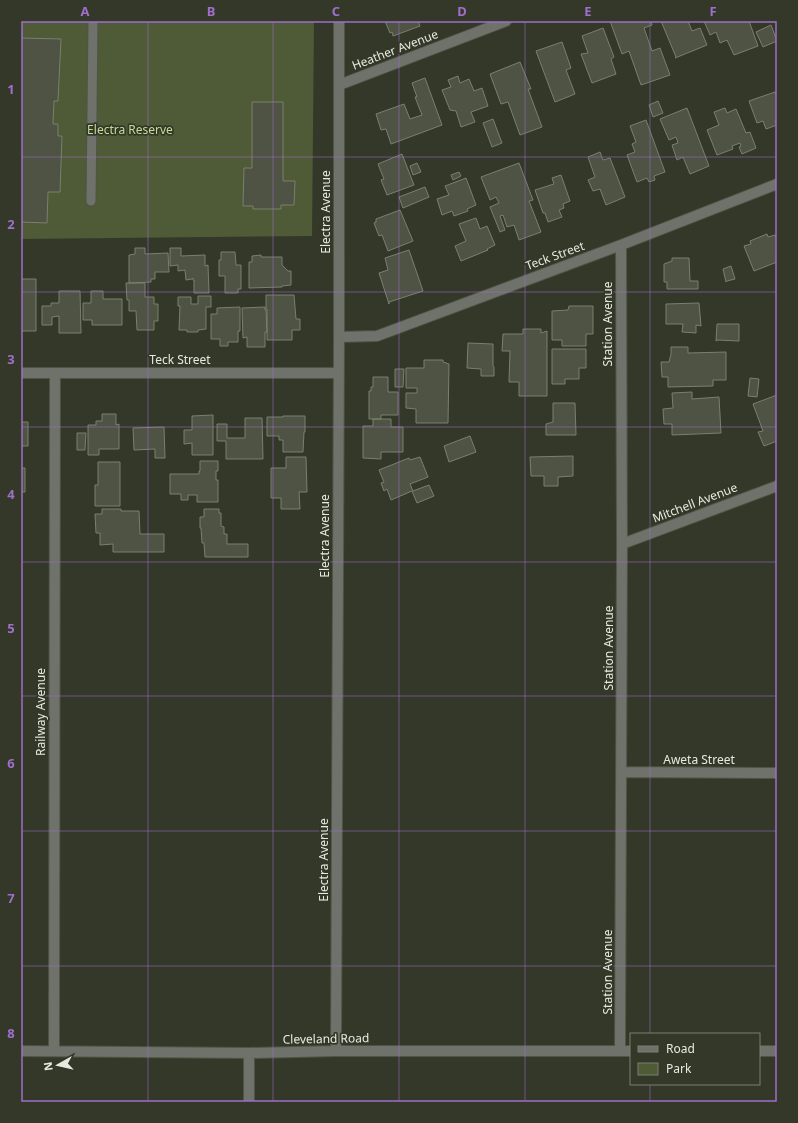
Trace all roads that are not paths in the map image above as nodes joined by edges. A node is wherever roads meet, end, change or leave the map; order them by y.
1 (93, 21) edge
2 (339, 21) edge
3 (506, 21) edge
4 (339, 85) junction
5 (777, 184) edge
6 (91, 201) dead end
7 (621, 245) junction
8 (339, 337) junction
9 (21, 373) edge
10 (55, 373) junction
11 (339, 373) junction
12 (777, 486) edge
13 (622, 544) junction
14 (621, 772) junction
15 (777, 773) edge
16 (21, 1051) edge
17 (54, 1051) junction
18 (336, 1051) junction
19 (620, 1051) junction
20 (630, 1051) edge
21 (760, 1051) edge
22 (777, 1051) edge
23 (249, 1053) junction
24 (249, 1102) edge

1 - 6 lane
2 - 4 street, Electra Avenue
3 - 4 street, Heather Avenue
4 - 8 street, Electra Avenue
5 - 7 street, Teck Street
7 - 8 street, Teck Street
7 - 13 street, Station Avenue
8 - 11 street, Electra Avenue
9 - 10 street, Teck Street
10 - 11 street, Teck Street
10 - 17 street, Railway Avenue
11 - 18 street, Electra Avenue
12 - 13 street, Mitchell Avenue
13 - 14 street, Station Avenue
14 - 15 street, Aweta Street
14 - 19 street, Station Avenue
16 - 17 street, Cleveland Road
17 - 23 street, Cleveland Road
18 - 19 street, Cleveland Road
18 - 23 street, Cleveland Road
19 - 20 street, Cleveland Road
21 - 22 street
23 - 24 street

